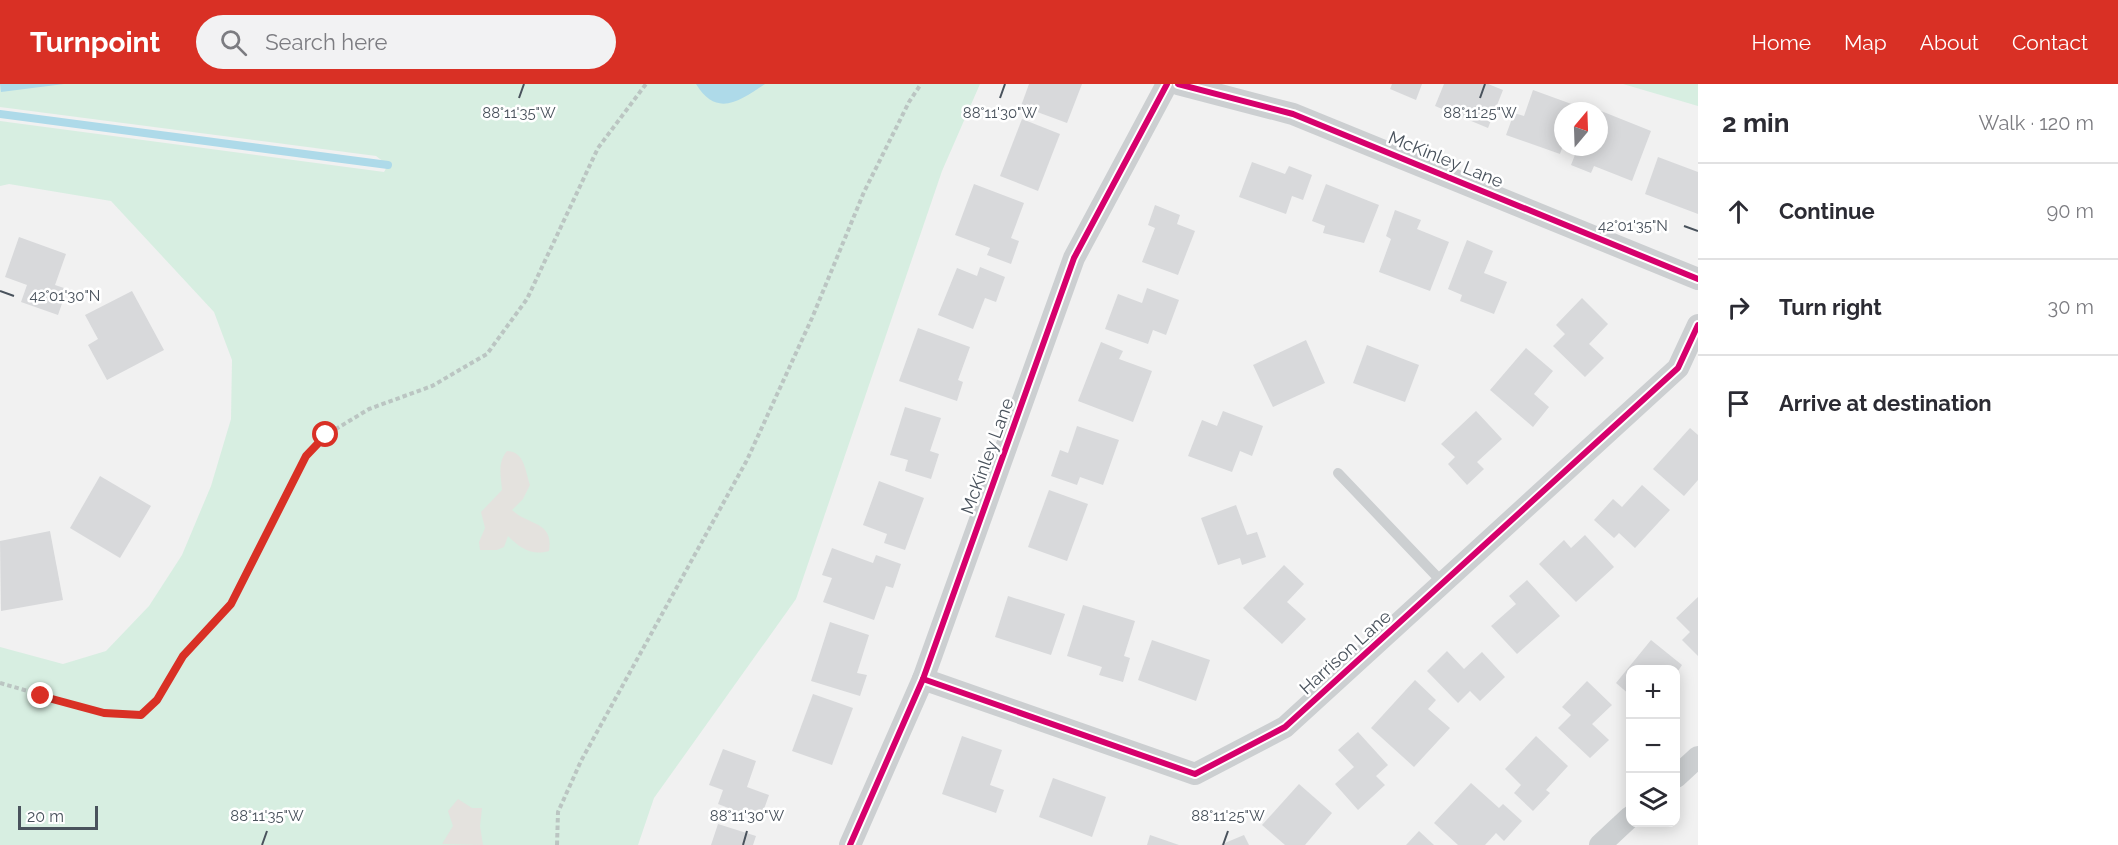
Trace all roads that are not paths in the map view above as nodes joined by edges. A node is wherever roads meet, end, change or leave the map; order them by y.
1 (1167, 84) edge
2 (1178, 84) edge
3 (1698, 279) edge
4 (1698, 325) edge
5 (1338, 473) dead end
6 (1443, 583) junction
7 (923, 679) junction
8 (1698, 757) edge
9 (1680, 773) edge
10 (1626, 821) edge
11 (850, 845) edge
12 (1600, 845) edge

1 - 7 street, McKinley Lane
2 - 3 street, McKinley Lane
4 - 6 street, Harrison Lane
5 - 6 lane
6 - 7 street, Harrison Lane
7 - 11 street, McKinley Lane
8 - 9 street
10 - 12 street

